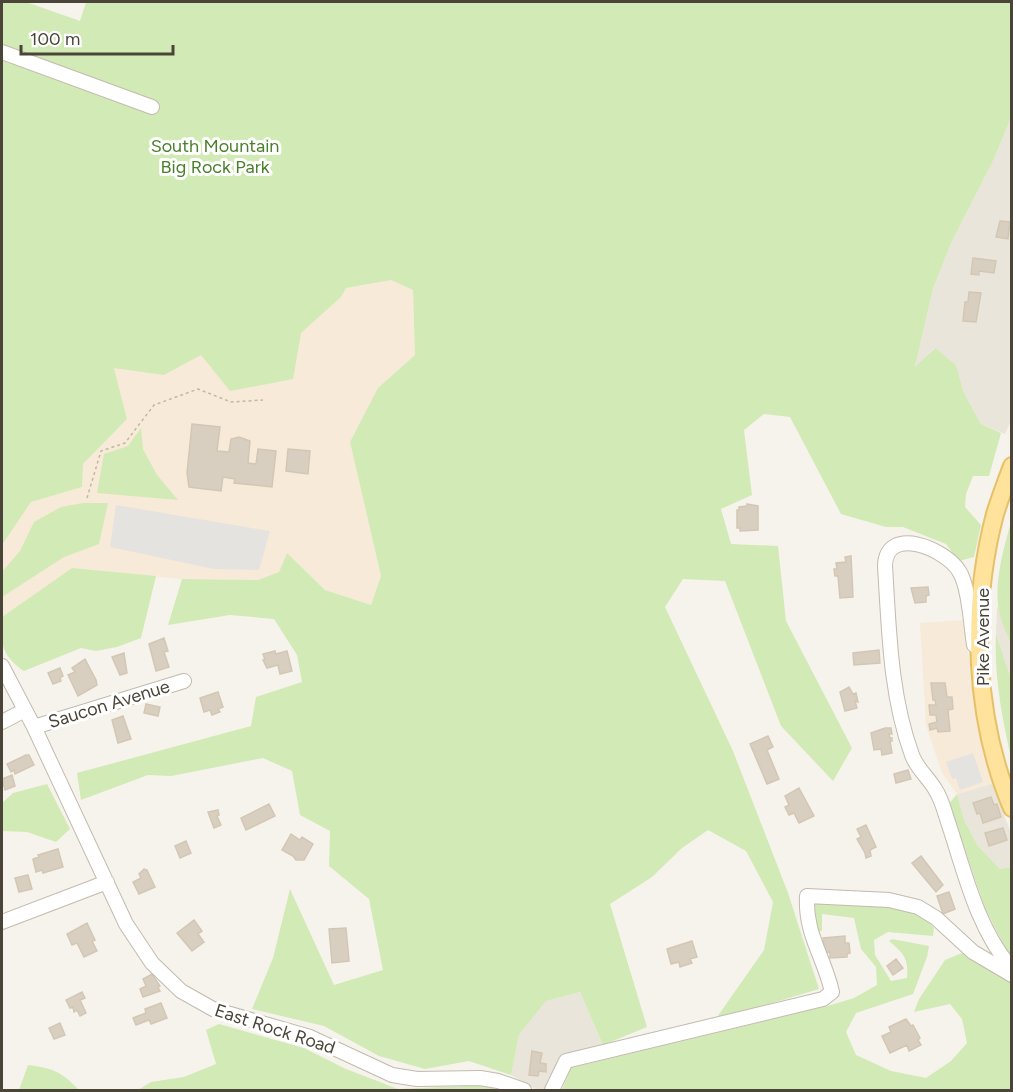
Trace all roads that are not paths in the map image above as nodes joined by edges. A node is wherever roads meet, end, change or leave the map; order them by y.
1 (2, 52) edge
2 (152, 107) dead end
3 (1011, 466) edge
4 (2, 666) edge
5 (184, 681) dead end
6 (25, 710) junction
7 (2, 722) edge
8 (34, 727) junction
9 (992, 746) junction
10 (1011, 808) edge
11 (107, 882) junction
12 (2, 922) edge
13 (1011, 969) edge
14 (1011, 975) edge
15 (524, 1090) edge
16 (552, 1090) edge

1 - 2 street
3 - 9 main road, Pike Avenue
4 - 6 street, East Rock Road
5 - 8 street, Saucon Avenue
6 - 7 street, Saucon Avenue
6 - 8 street, East Rock Road
8 - 11 street, East Rock Road
9 - 10 main road, Pike Avenue
9 - 13 street
11 - 12 street
11 - 15 street, East Rock Road
14 - 16 street

